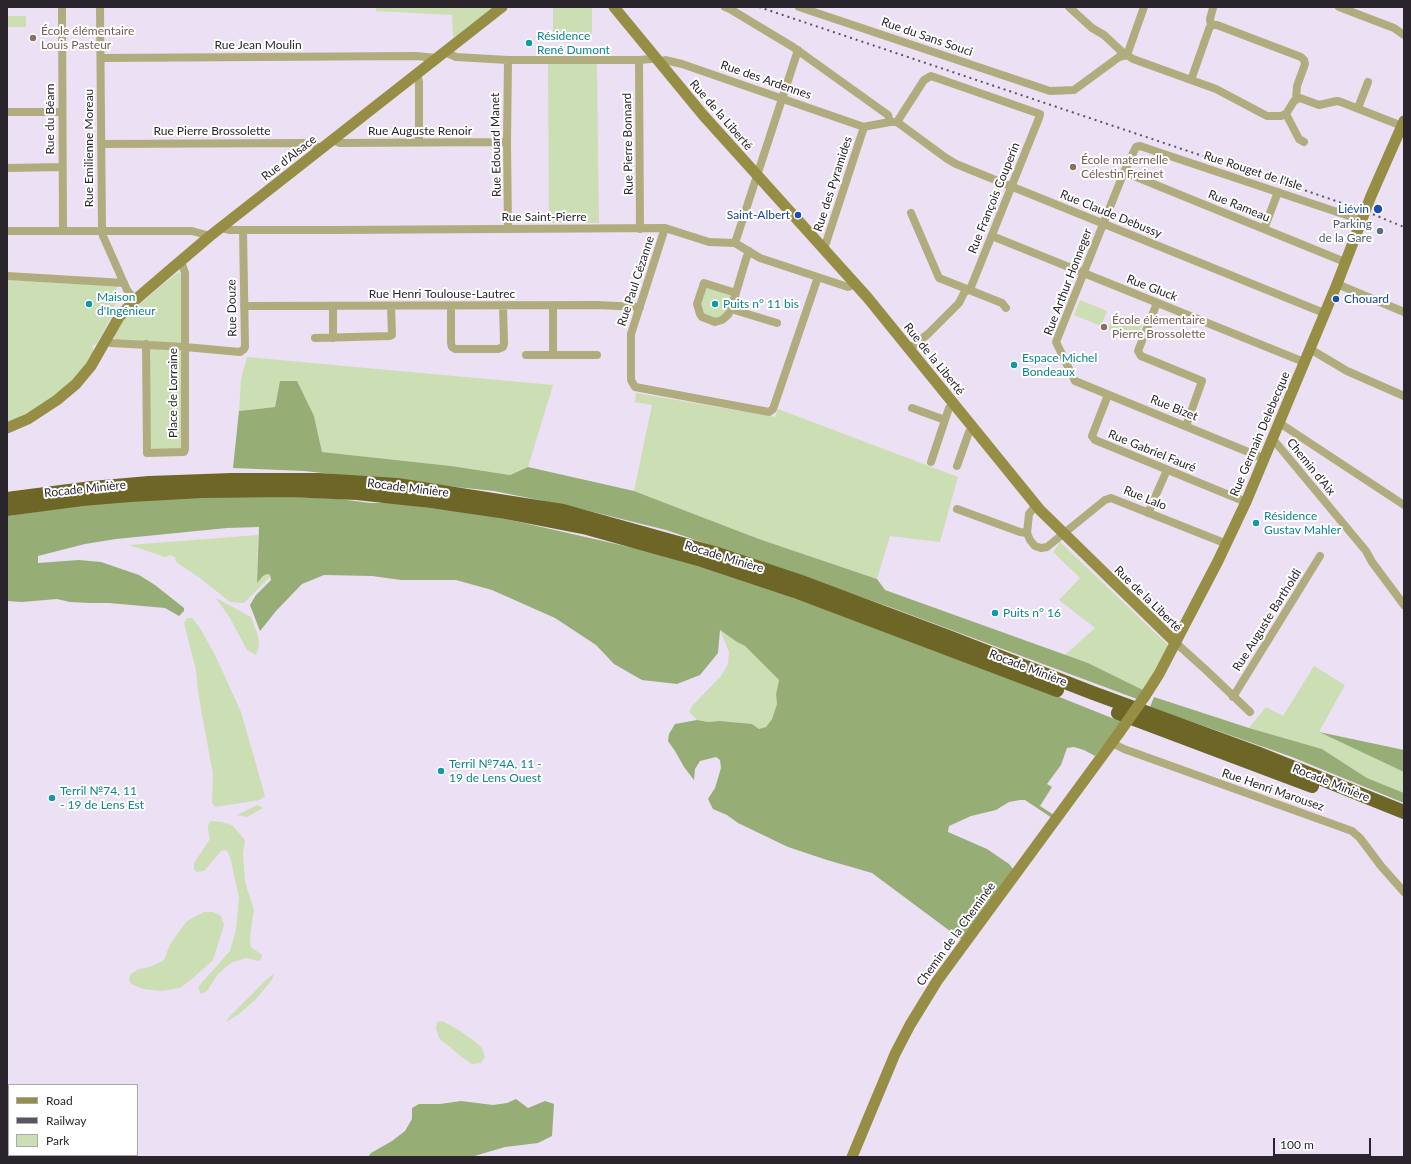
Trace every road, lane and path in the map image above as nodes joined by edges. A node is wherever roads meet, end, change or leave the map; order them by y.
1 (62, 7) edge
2 (100, 7) edge
3 (502, 7) edge
4 (614, 7) edge
5 (725, 7) edge
6 (799, 7) edge
7 (1069, 7) edge
8 (1144, 7) edge
9 (1339, 7) edge
10 (1213, 8) edge
11 (1352, 9) edge
12 (1211, 25) junction
13 (1404, 35) edge
14 (798, 50) junction
15 (441, 55) junction
16 (1127, 55) junction
17 (416, 56) junction
18 (101, 58) junction
19 (508, 60) junction
20 (639, 60) junction
21 (657, 60) junction
22 (420, 71) junction
23 (1191, 80) junction
24 (1368, 82) dead end
25 (782, 98) junction
26 (1296, 99) junction
27 (1358, 108) junction
28 (7, 112) edge
29 (62, 112) junction
30 (1286, 114) junction
31 (893, 122) junction
32 (1403, 124) edge
33 (864, 127) junction
34 (333, 140) junction
35 (507, 142) junction
36 (1304, 142) dead end
37 (419, 143) junction
38 (101, 144) junction
39 (1136, 147) joint
40 (321, 150) junction
41 (7, 168) edge
42 (62, 168) junction
43 (1124, 172) junction
44 (757, 175) junction
45 (1011, 186) junction
46 (1278, 192) junction
47 (911, 213) dead end
48 (1361, 220) junction
49 (1103, 224) junction
50 (221, 228) junction
51 (640, 228) junction
52 (665, 228) junction
53 (508, 229) junction
54 (1264, 229) junction
55 (243, 230) junction
56 (7, 231) edge
57 (63, 231) junction
58 (102, 231) junction
59 (210, 236) junction
60 (992, 236) junction
61 (735, 243) junction
62 (824, 249) junction
63 (749, 251) junction
64 (181, 261) junction
65 (1345, 262) junction
66 (1083, 274) junction
67 (7, 276) edge
68 (818, 277) junction
69 (124, 283) junction
70 (856, 284) junction
71 (1337, 284) junction
72 (968, 289) junction
73 (736, 294) junction
74 (135, 300) junction
75 (1157, 303) junction
76 (244, 306) junction
77 (333, 306) junction
78 (391, 306) junction
79 (451, 306) junction
80 (503, 306) junction
81 (553, 306) junction
82 (640, 307) junction
83 (1006, 308) dead end
84 (731, 309) junction
85 (1404, 312) edge
86 (1324, 313) junction
87 (777, 323) dead end
88 (315, 338) dead end
89 (333, 338) junction
90 (105, 341) junction
91 (146, 344) junction
92 (185, 347) junction
93 (909, 349) junction
94 (1310, 349) junction
95 (526, 355) dead end
96 (553, 355) junction
97 (597, 355) dead end
98 (1304, 362) junction
99 (1075, 381) joint
100 (1108, 395) junction
101 (1404, 396) edge
102 (953, 404) junction
103 (912, 408) dead end
104 (945, 420) junction
105 (1278, 422) junction
106 (1186, 426) junction
107 (7, 428) edge
108 (973, 428) junction
109 (1272, 438) junction
110 (1263, 458) junction
111 (930, 462) dead end
112 (957, 466) dead end
113 (1167, 470) junction
114 (7, 499) edge
115 (1246, 502) junction
116 (1036, 505) junction
117 (1404, 505) edge
118 (7, 509) edge
119 (957, 509) dead end
120 (1148, 513) junction
121 (1027, 533) junction
122 (1062, 534) junction
123 (1227, 544) junction
124 (1320, 556) dead end
125 (1404, 605) edge
126 (1176, 643) junction
127 (1234, 697) junction
128 (1250, 712) dead end
129 (1112, 743) junction
130 (1404, 812) edge
131 (1404, 822) edge
132 (1404, 892) edge
133 (852, 1157) edge

1 - 29 street, Rue du Béarn
2 - 18 street, Rue Emilienne Moreau
3 - 15 street, Rue d'Alsace
4 - 21 street, Rue de la Liberté
5 - 14 street, Rue Claude Debussy
6 - 16 street, Rue du Sans Souci
7 - 16 street
8 - 16 street
9 - 11 street
10 - 12 street
11 - 13 street
12 - 23 street
12 - 26 street
14 - 25 street
14 - 31 street, Rue Claude Debussy
15 - 17 street, Rue Jean Moulin
15 - 19 street, Rue Jean Moulin
15 - 22 street, Rue d'Alsace
16 - 23 street
17 - 18 street, Rue Jean Moulin
17 - 22 street
18 - 38 street, Rue Emilienne Moreau
19 - 20 street, Rue des Ardennes
19 - 35 street, Rue Edouard Manet
20 - 21 street, Rue des Ardennes
20 - 51 street, Rue Pierre Bonnard
21 - 25 street, Rue des Ardennes
21 - 44 street, Rue de la Liberté
22 - 34 street, Rue d'Alsace
22 - 37 street
23 - 30 street
24 - 27 street
25 - 33 street, Rue des Ardennes
25 - 44 street
26 - 27 street
26 - 30 street
27 - 32 street
28 - 29 street
29 - 42 street, Rue du Béarn
30 - 36 street
31 - 33 street, Rue des Pyramides
31 - 45 street, Rue Claude Debussy
31 - 45 street, Rue François Couperin
32 - 48 street, Rue Germain Delebecque
33 - 62 street, Rue des Pyramides
34 - 37 street, Rue Auguste Renoir
34 - 40 street, Rue d'Alsace
35 - 37 street, Rue Auguste Renoir
35 - 53 street, Rue Edouard Manet
38 - 40 street, Rue Pierre Brossolette
38 - 58 street, Rue Emilienne Moreau
39 - 43 street, Rue Arthur Honneger
39 - 46 street, Rue Rouget de l'Isle
40 - 50 street, Rue d'Alsace
41 - 42 street
42 - 57 street, Rue du Béarn
43 - 49 street, Rue Arthur Honneger
43 - 54 street, Rue Rameau
44 - 61 street
44 - 62 street, Rue de la Liberté
45 - 49 street, Rue Claude Debussy
45 - 60 street, Rue François Couperin
46 - 48 street, Rue Rouget de l'Isle
46 - 54 street
47 - 72 street
48 - 65 street, Rue Germain Delebecque
49 - 66 street, Rue Arthur Honneger
49 - 86 street, Rue Claude Debussy
50 - 55 street, Rue Saint-Pierre
50 - 59 street, Rue d'Alsace
51 - 52 street, Rue Saint-Pierre
51 - 53 street, Rue Saint-Pierre
52 - 61 street, Rue Saint-Pierre
52 - 82 street, Rue Paul Cézanne
53 - 55 street, Rue Saint-Pierre
54 - 65 street, Rue Rameau
55 - 76 street, Rue Douze
56 - 57 street
57 - 58 street
58 - 59 street
58 - 69 street, Rue Emilienne Moreau
59 - 64 street, Rue d'Alsace
60 - 66 street, Rue Gluck
60 - 72 street, Rue François Couperin
61 - 63 street, Rue Saint-Pierre
62 - 70 street, Rue de la Liberté
63 - 68 street, Rue Saint-Pierre
63 - 73 street
64 - 74 street, Rue d'Alsace
64 - 92 street, Place de Lorraine
65 - 71 street, Rue Germain Delebecque
66 - 75 street, Rue Gluck
66 - 99 street, Rue Arthur Honneger
67 - 69 street
68 - 70 street, Rue Saint-Pierre
68 - 82 street, Rue Paul Cézanne
69 - 74 street, Rue Emilienne Moreau
70 - 93 street, Rue de la Liberté
71 - 85 street
71 - 86 street, Rue Germain Delebecque
72 - 83 street
72 - 93 street, Rue François Couperin
73 - 84 street
73 - 84 street
74 - 90 street, Rue d'Alsace
75 - 98 street, Rue Gluck
75 - 106 street
76 - 77 street, Rue Henri Toulouse-Lautrec
76 - 92 street, Rue Douze
77 - 78 street, Rue Henri Toulouse-Lautrec
77 - 89 street
78 - 79 street, Rue Henri Toulouse-Lautrec
78 - 89 street
79 - 80 street, Rue Henri Toulouse-Lautrec
79 - 80 street
80 - 81 street, Rue Henri Toulouse-Lautrec
81 - 82 street, Rue Henri Toulouse-Lautrec
81 - 96 street
84 - 87 street
86 - 94 street, Rue Germain Delebecque
88 - 89 street
90 - 91 street
90 - 107 street, Rue d'Alsace
91 - 92 street
91 - 92 street, Place de Lorraine
93 - 102 street, Rue de la Liberté
94 - 98 street, Rue Germain Delebecque
94 - 101 street
95 - 96 street
96 - 97 street
98 - 105 street, Rue Germain Delebecque
99 - 100 street, Rue Bizet
100 - 106 street, Rue Bizet
100 - 113 street, Rue Gabriel Fauré
102 - 104 street
102 - 108 street, Rue de la Liberté
103 - 104 street
104 - 111 street
105 - 109 street, Rue Germain Delebecque
105 - 117 street
106 - 110 street, Rue Bizet
108 - 112 street
108 - 116 street, Rue de la Liberté
109 - 110 street, Rue Germain Delebecque
109 - 125 street, Chemin d'Aix
110 - 115 street, Rue Germain Delebecque
113 - 115 street, Rue Gabriel Fauré
113 - 120 street
114 - 130 highway, Rocade Minière
115 - 123 street, Rue Germain Delebecque
116 - 121 street
116 - 122 street, Rue de la Liberté
118 - 131 highway, Rocade Minière
119 - 121 street
120 - 122 street, Rue Lalo
120 - 123 street, Rue Lalo
121 - 122 street
122 - 126 street, Rue de la Liberté
123 - 126 street, Rue Germain Delebecque
124 - 127 street, Rue Auguste Bartholdi
126 - 127 street, Rue de la Liberté
126 - 129 street, Rue Germain Delebecque, bridge
127 - 128 street, Rue de la Liberté
129 - 132 street, Rue Henri Marousez
129 - 133 street, Chemin de la Cheminée

